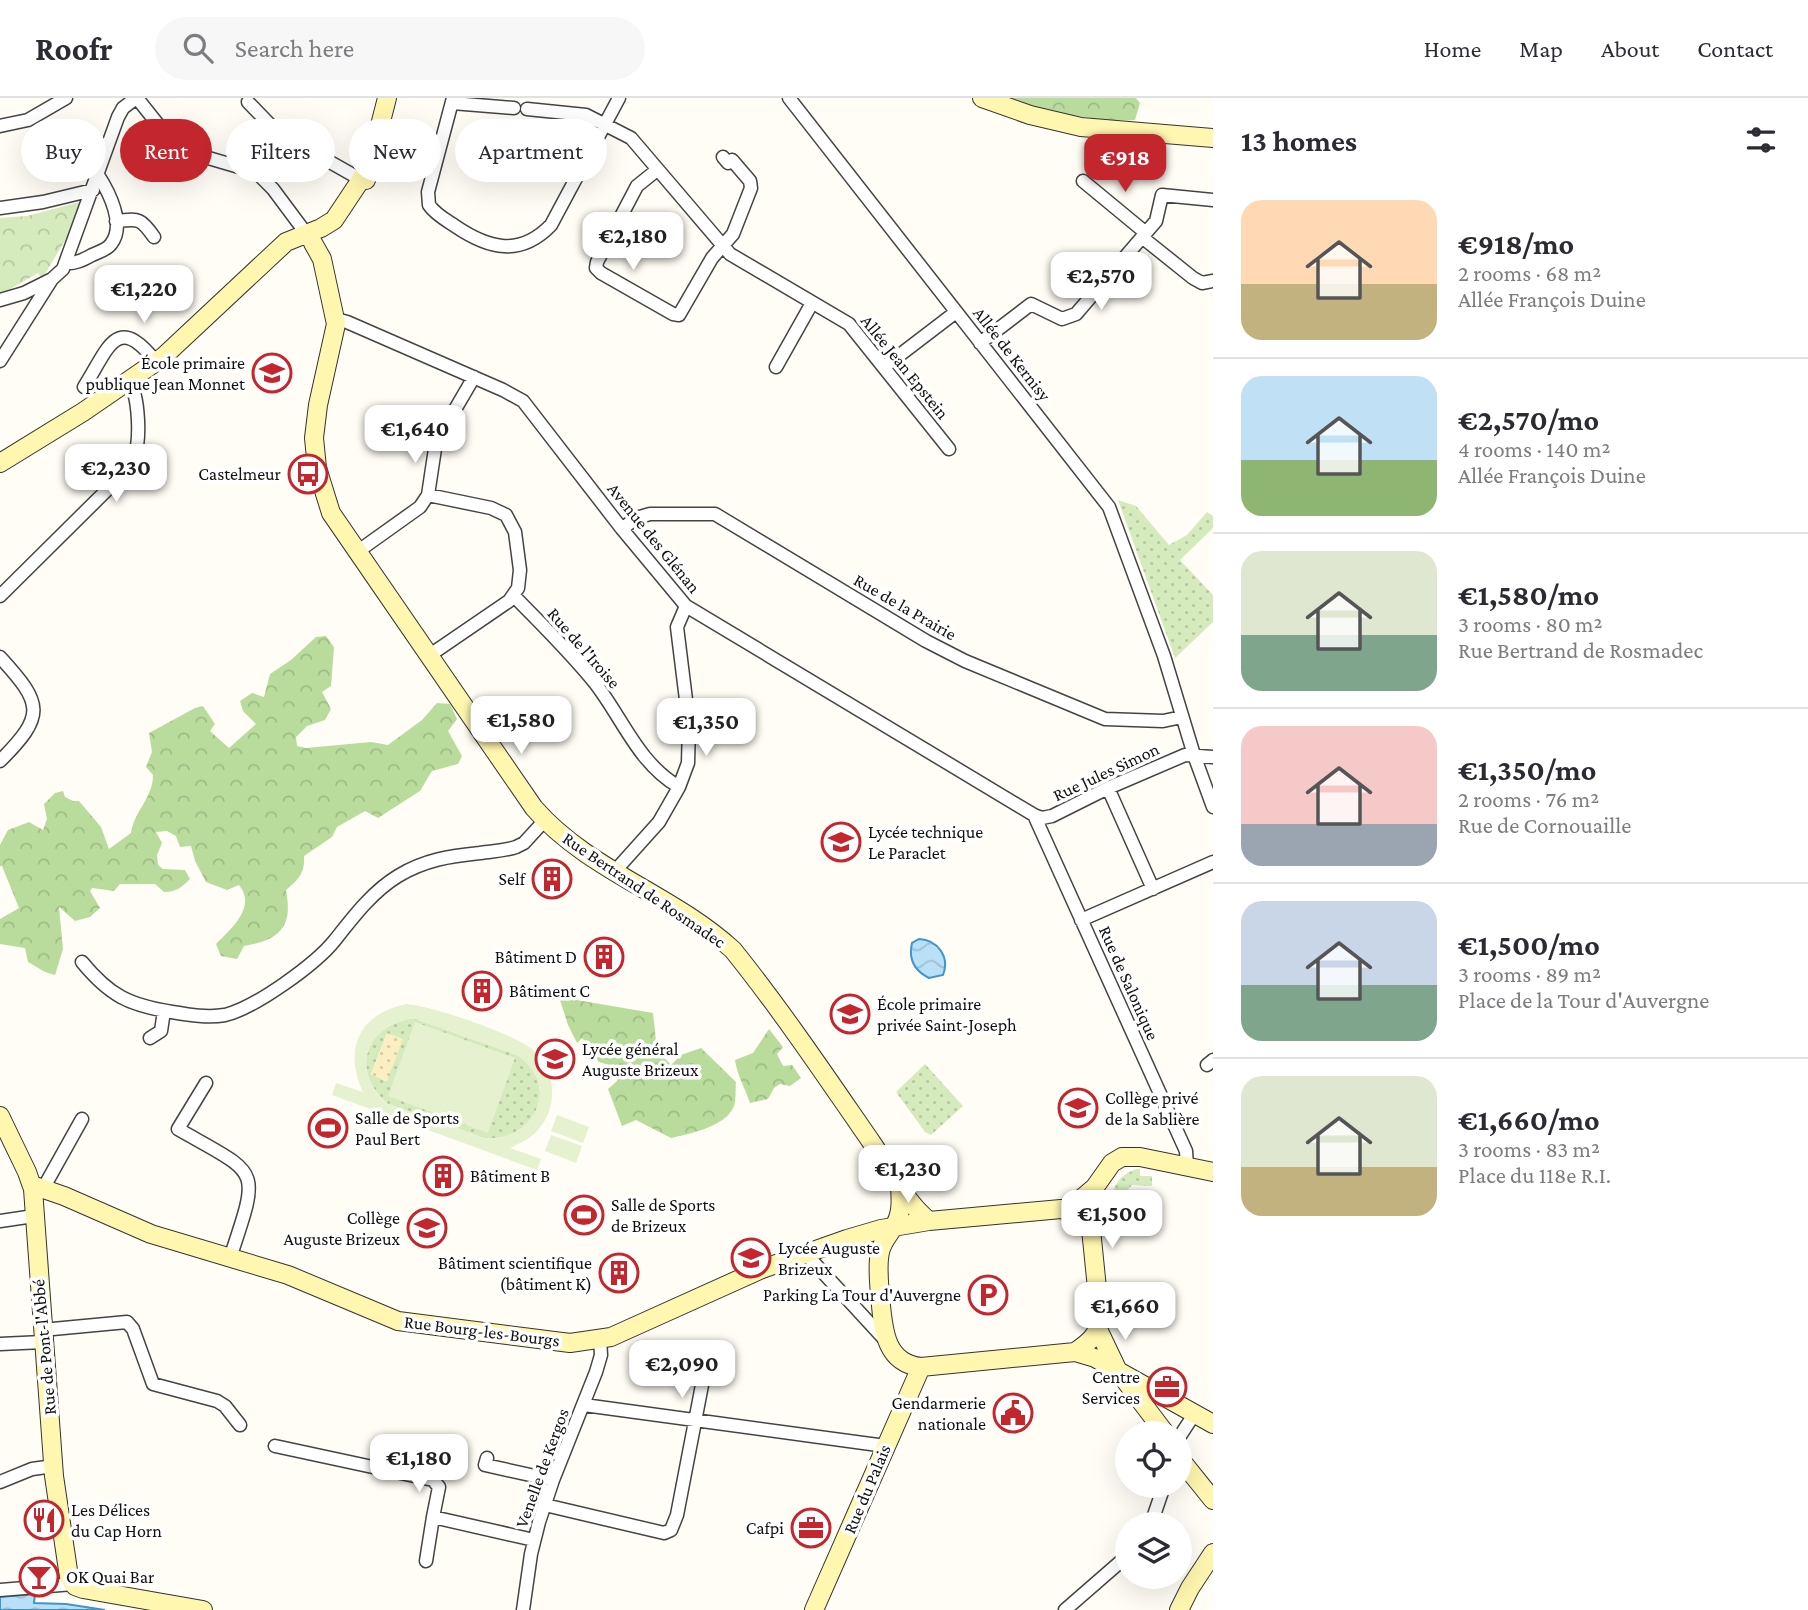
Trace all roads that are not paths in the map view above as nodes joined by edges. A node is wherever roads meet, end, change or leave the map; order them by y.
1 (66, 98) edge
2 (137, 98) edge
3 (387, 98) edge
4 (619, 98) edge
5 (789, 98) edge
6 (982, 98) edge
7 (452, 101) edge
8 (248, 102) dead end
9 (381, 119) edge
10 (594, 119) edge
11 (607, 122) edge
12 (607, 125) edge
13 (0, 126) edge
14 (1213, 138) edge
15 (106, 153) edge
16 (723, 157) dead end
17 (349, 167) edge
18 (657, 170) junction
19 (1083, 181) dead end
20 (96, 182) edge
21 (102, 182) edge
22 (364, 182) edge
23 (574, 182) edge
24 (93, 190) junction
25 (1213, 200) edge
26 (0, 208) edge
27 (116, 221) junction
28 (1144, 235) junction
29 (154, 237) dead end
30 (310, 238) junction
31 (722, 247) junction
32 (65, 263) junction
33 (52, 279) junction
34 (1213, 281) edge
35 (0, 300) edge
36 (812, 303) junction
37 (956, 312) junction
38 (336, 319) junction
39 (980, 343) junction
40 (0, 361) edge
41 (156, 362) junction
42 (776, 367) dead end
43 (884, 367) junction
44 (474, 377) junction
45 (129, 381) junction
46 (84, 387) dead end
47 (949, 449) dead end
48 (0, 463) edge
49 (428, 495) junction
50 (622, 529) junction
51 (357, 552) junction
52 (0, 596) edge
53 (514, 596) junction
54 (686, 606) junction
55 (430, 655) junction
56 (0, 657) edge
57 (1182, 717) junction
58 (1194, 755) junction
59 (1213, 757) edge
60 (0, 761) edge
61 (679, 787) junction
62 (1108, 788) junction
63 (1213, 807) edge
64 (1034, 815) junction
65 (545, 820) junction
66 (1213, 862) edge
67 (615, 871) junction
68 (1153, 889) junction
69 (1081, 920) junction
70 (82, 962) dead end
71 (164, 1011) junction
72 (150, 1038) dead end
73 (206, 1083) dead end
74 (0, 1116) edge
75 (82, 1119) dead end
76 (1187, 1167) junction
77 (1213, 1172) edge
78 (38, 1186) junction
79 (900, 1186) junction
80 (1068, 1210) junction
81 (34, 1216) junction
82 (0, 1221) edge
83 (929, 1221) junction
84 (893, 1227) junction
85 (806, 1254) junction
86 (230, 1258) junction
87 (1098, 1329) junction
88 (42, 1336) junction
89 (600, 1339) junction
90 (886, 1341) junction
91 (0, 1344) edge
92 (1075, 1352) junction
93 (921, 1367) junction
94 (1118, 1371) junction
95 (702, 1385) dead end
96 (584, 1405) junction
97 (1195, 1413) junction
98 (696, 1421) junction
99 (1156, 1421) edge
100 (1190, 1421) edge
101 (240, 1424) dead end
102 (1213, 1424) edge
103 (275, 1446) dead end
104 (885, 1448) junction
105 (54, 1466) junction
106 (485, 1466) dead end
107 (1192, 1476) edge
108 (553, 1480) junction
109 (0, 1482) edge
110 (1213, 1500) edge
111 (545, 1505) junction
112 (433, 1517) junction
113 (534, 1540) junction
114 (1213, 1553) edge
115 (426, 1561) dead end
116 (1115, 1566) edge
117 (73, 1584) junction
118 (0, 1590) edge
119 (203, 1610) edge
120 (523, 1610) edge
121 (814, 1610) edge
122 (1065, 1610) edge
123 (1179, 1610) edge

1 - 13 street
2 - 15 street
2 - 30 street
3 - 9 street
4 - 11 street
5 - 37 street, Allée de Kernisy
6 - 14 street
7 - 10 street, Allée Jean Epstein
7 - 23 street
8 - 17 street
12 - 18 street, Allée Jean Epstein
16 - 31 street
18 - 31 street, Allée Jean Epstein
18 - 31 street
19 - 28 street
20 - 24 street
21 - 27 street
22 - 30 street
24 - 26 street
24 - 32 street
25 - 28 street
27 - 29 street
27 - 32 street
28 - 34 street
28 - 39 street
30 - 38 street, Rue Bertrand de Rosmadec
30 - 41 street
31 - 36 street, Allée Jean Epstein
32 - 33 street
33 - 35 street
33 - 40 street
36 - 42 street
36 - 43 street, Allée Jean Epstein
37 - 39 street, Allée de Kernisy
37 - 43 street
38 - 44 street, Avenue des Glénan
38 - 51 street, Rue Bertrand de Rosmadec
39 - 57 street, Allée de Kernisy
41 - 45 street
41 - 46 street
43 - 47 street, Allée Jean Epstein
44 - 49 street
44 - 50 street, Avenue des Glénan
45 - 48 street
45 - 52 street
49 - 51 street
49 - 53 street
50 - 54 street, Avenue des Glénan
50 - 57 street, Rue de la Prairie
51 - 55 street, Rue Bertrand de Rosmadec
53 - 55 street
53 - 61 street, Rue de l'Iroise
54 - 61 street
54 - 64 street, Avenue des Glénan
55 - 65 street, Rue Bertrand de Rosmadec
56 - 60 street
57 - 58 street, Allée de Kernisy
58 - 59 street
58 - 62 street, Rue Jules Simon
58 - 63 street, Allée de Kernisy
61 - 67 street
62 - 64 street, Rue Jules Simon
62 - 68 street
64 - 69 street, Rue de Salonique
65 - 67 street, Rue Bertrand de Rosmadec
65 - 71 street
66 - 68 street
67 - 79 street, Rue Bertrand de Rosmadec
68 - 69 street
69 - 76 street, Rue de Salonique
70 - 71 street
71 - 72 street
73 - 86 street
74 - 78 street, Rue de Pont-l'Abbé
75 - 78 street
76 - 77 street
76 - 80 street
78 - 81 street, Rue de Pont-l'Abbé
78 - 86 street, Rue Bourg-les-Bourgs
79 - 83 street, Rue Bertrand de Rosmadec
79 - 84 street
80 - 83 street
80 - 87 street
81 - 82 street
81 - 88 street, Rue de Pont-l'Abbé
83 - 84 street
84 - 85 street, Rue Bourg-les-Bourgs
84 - 90 street
85 - 89 street, Rue Bourg-les-Bourgs
85 - 90 street
86 - 89 street, Rue Bourg-les-Bourgs
87 - 92 street
87 - 94 street
88 - 91 street
88 - 101 street
88 - 105 street, Rue de Pont-l'Abbé
89 - 96 street, Venelle de Kergos
90 - 93 street
92 - 93 street
92 - 94 street
93 - 104 street, Rue du Palais
94 - 97 street
94 - 99 street
95 - 98 street
96 - 98 street
96 - 108 street, Venelle de Kergos
97 - 100 street
97 - 102 street
98 - 104 street
98 - 111 street
103 - 112 street
104 - 121 street, Rue du Palais
105 - 109 street
105 - 117 street, Rue de Pont-l'Abbé
106 - 108 street
107 - 110 street
108 - 111 street, Venelle de Kergos
111 - 113 street, Venelle de Kergos
112 - 113 street
112 - 115 street
113 - 120 street, Venelle de Kergos
114 - 123 street
116 - 122 street
117 - 118 street
117 - 119 street

